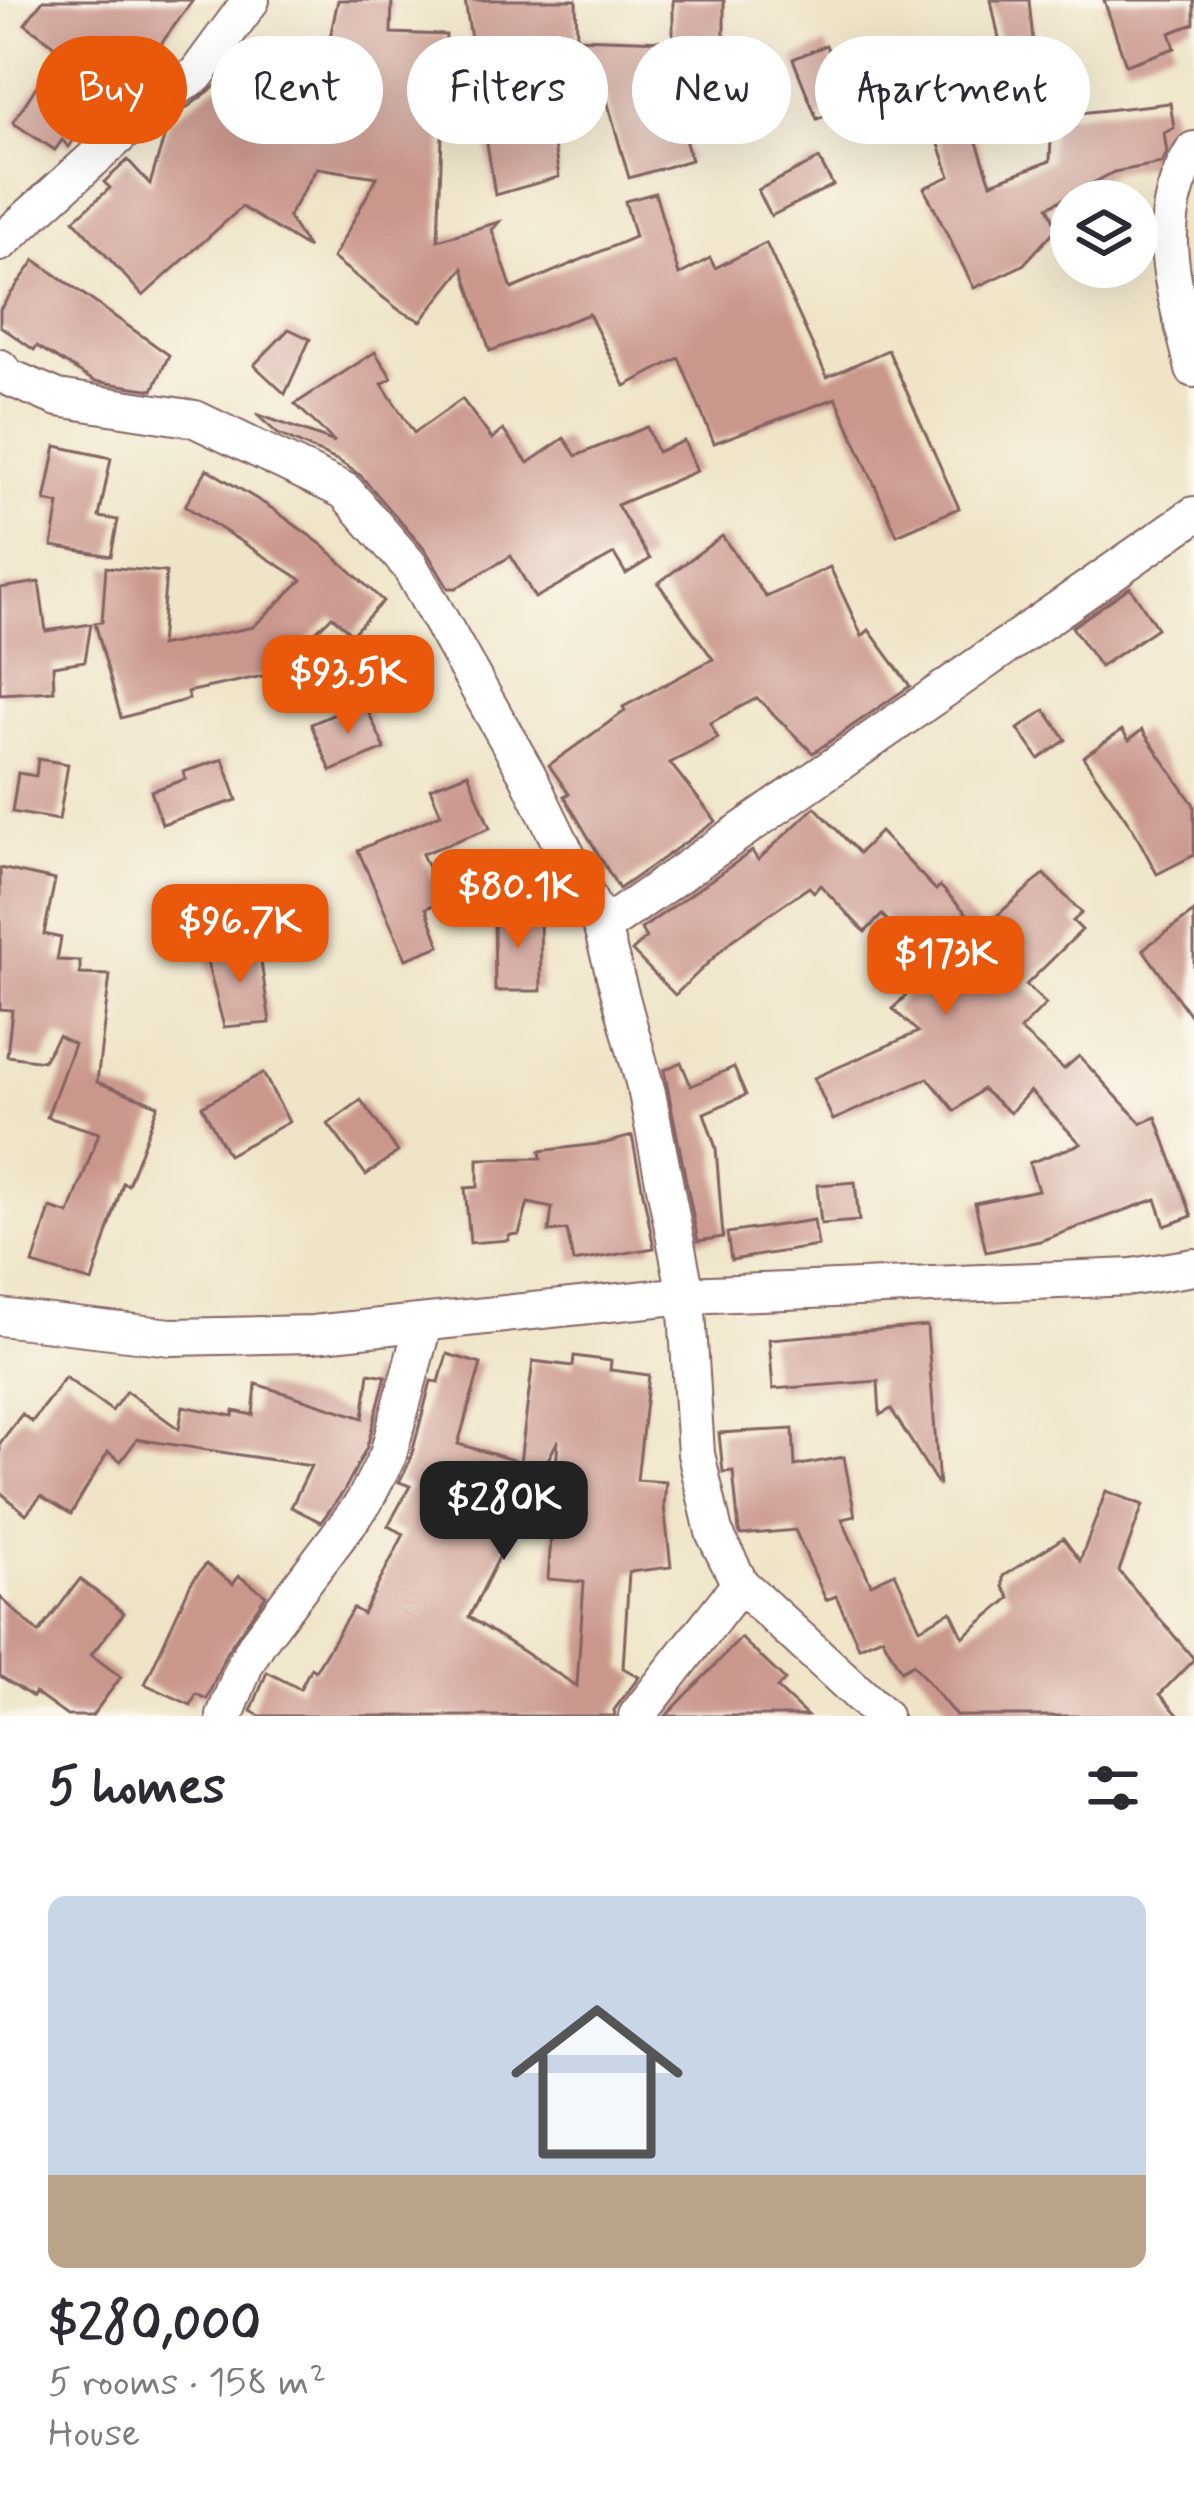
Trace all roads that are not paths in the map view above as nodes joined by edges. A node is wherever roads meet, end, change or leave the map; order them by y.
1 (251, 0) edge
2 (1194, 150) edge
3 (0, 243) edge
4 (0, 368) edge
5 (1194, 368) edge
6 (1194, 514) edge
7 (602, 928) junction
8 (1194, 1267) edge
9 (686, 1294) junction
10 (0, 1317) edge
11 (423, 1324) junction
12 (740, 1584) junction
13 (225, 1716) edge
14 (637, 1716) edge
15 (883, 1716) edge

1 - 3 street
2 - 5 street
4 - 7 street
6 - 7 street
7 - 9 street
8 - 9 street
9 - 11 street
9 - 12 street
10 - 11 street
11 - 13 street
12 - 14 street
12 - 15 street

